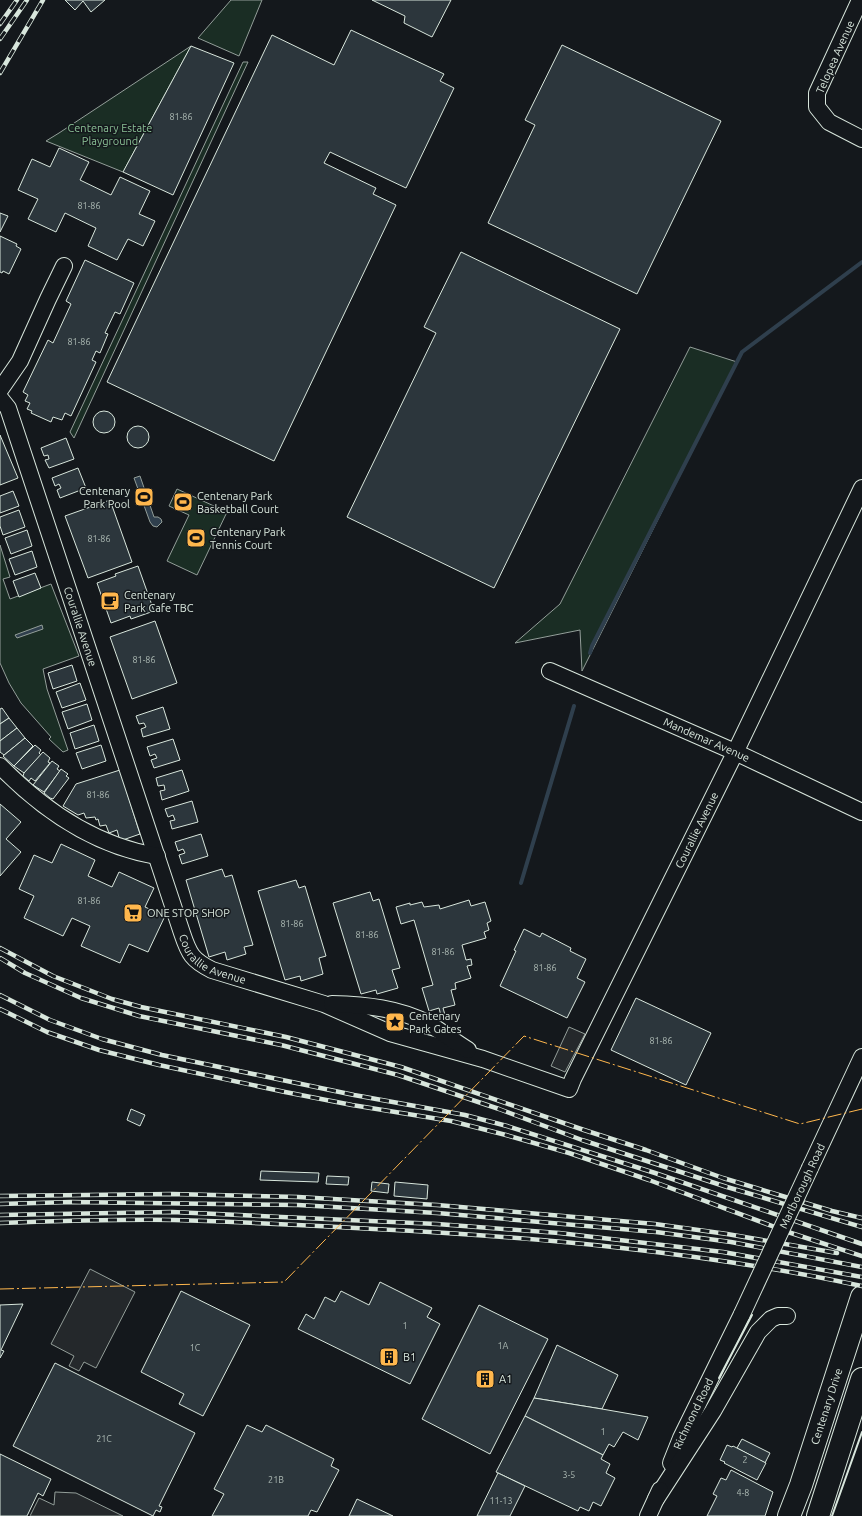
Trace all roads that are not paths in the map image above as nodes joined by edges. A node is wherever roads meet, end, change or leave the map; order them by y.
1 (860, 0) edge
2 (862, 139) edge
3 (64, 266) dead end
4 (0, 390) edge
5 (0, 398) edge
6 (862, 488) edge
7 (550, 671) dead end
8 (735, 752) junction
9 (0, 766) edge
10 (862, 812) edge
11 (157, 856) junction
12 (324, 1004) junction
13 (410, 1015) junction
14 (403, 1036) junction
15 (862, 1057) edge
16 (483, 1059) junction
17 (862, 1297) edge
18 (742, 1314) joint
19 (787, 1316) dead end
20 (860, 1384) edge
21 (656, 1499) junction
22 (648, 1516) edge
23 (789, 1516) edge
24 (818, 1516) edge

1 - 2 street, Telopea Avenue
3 - 4 street
5 - 11 street, Courallie Avenue
6 - 8 street, Courallie Avenue
7 - 8 street, Mandemar Avenue
8 - 10 street, Mandemar Avenue
8 - 16 street, Courallie Avenue
9 - 11 street
11 - 12 street, Courallie Avenue
12 - 13 street, Courallie Avenue
12 - 14 street, Courallie Avenue
13 - 14 street
13 - 16 street, Courallie Avenue
14 - 16 street, Courallie Avenue
15 - 18 street, Marlborough Road, bridge
17 - 23 highway, Centenary Drive
18 - 21 street, Richmond Road
19 - 21 street
20 - 24 highway
21 - 22 street, Richmond Road

